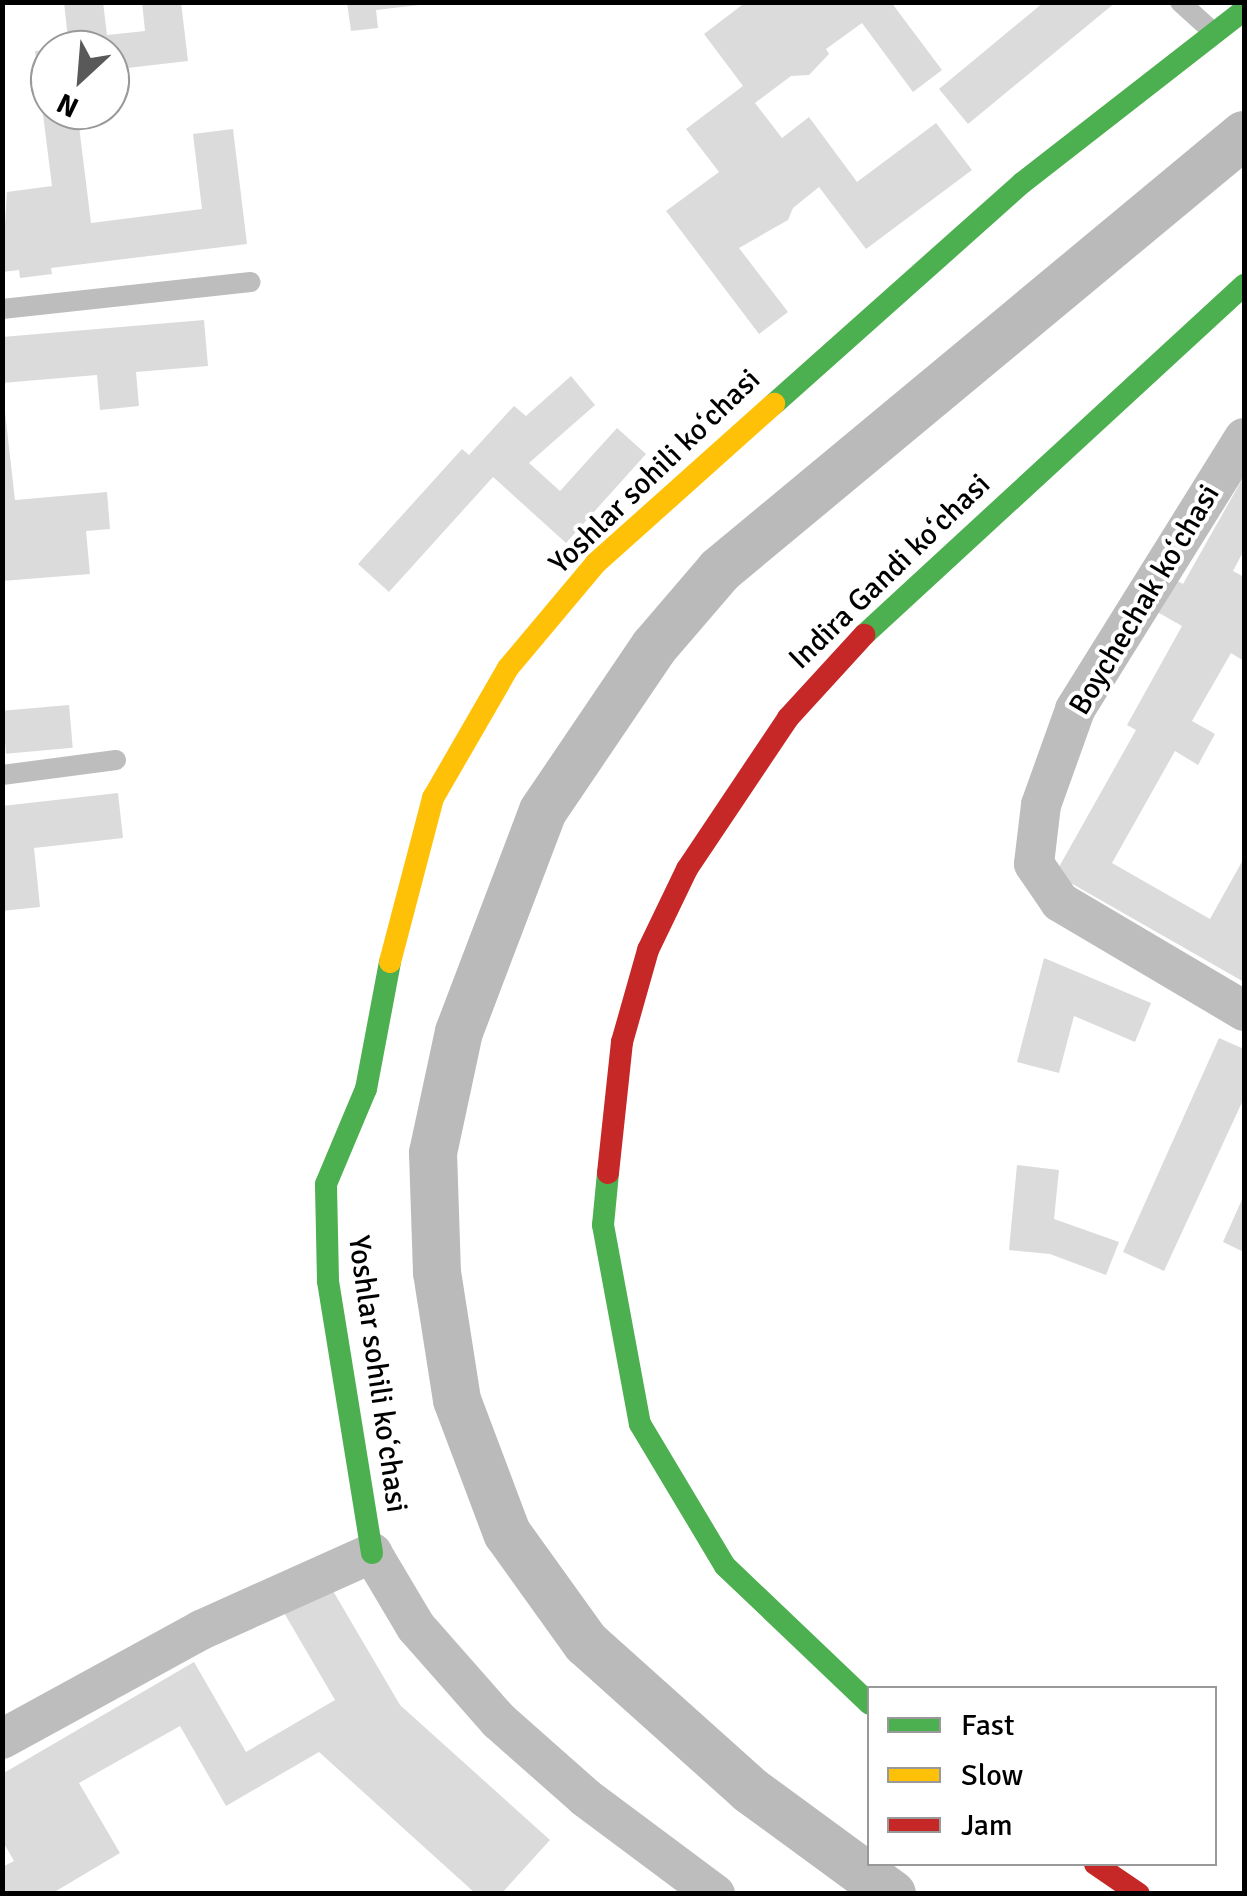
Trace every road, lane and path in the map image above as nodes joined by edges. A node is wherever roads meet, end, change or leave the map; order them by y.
1 (1180, 2) edge
2 (1244, 10) edge
3 (1214, 33) junction
4 (251, 282) dead end
5 (1244, 284) edge
6 (2, 308) edge
7 (1244, 438) edge
8 (116, 760) dead end
9 (2, 775) edge
10 (1244, 1011) edge
11 (372, 1553) junction
12 (867, 1701) edge
13 (2, 1740) edge
14 (1098, 1866) edge
15 (716, 1894) edge
16 (1139, 1894) edge

1 - 3 lane
2 - 3 street, Yoshlar sohili koʻchasi
3 - 11 street, Yoshlar sohili koʻchasi
4 - 6 lane
5 - 12 street, Indira Gandi koʻchasi
7 - 10 street, Boychechak koʻchasi
8 - 9 lane
11 - 13 street
11 - 15 street
14 - 16 street

